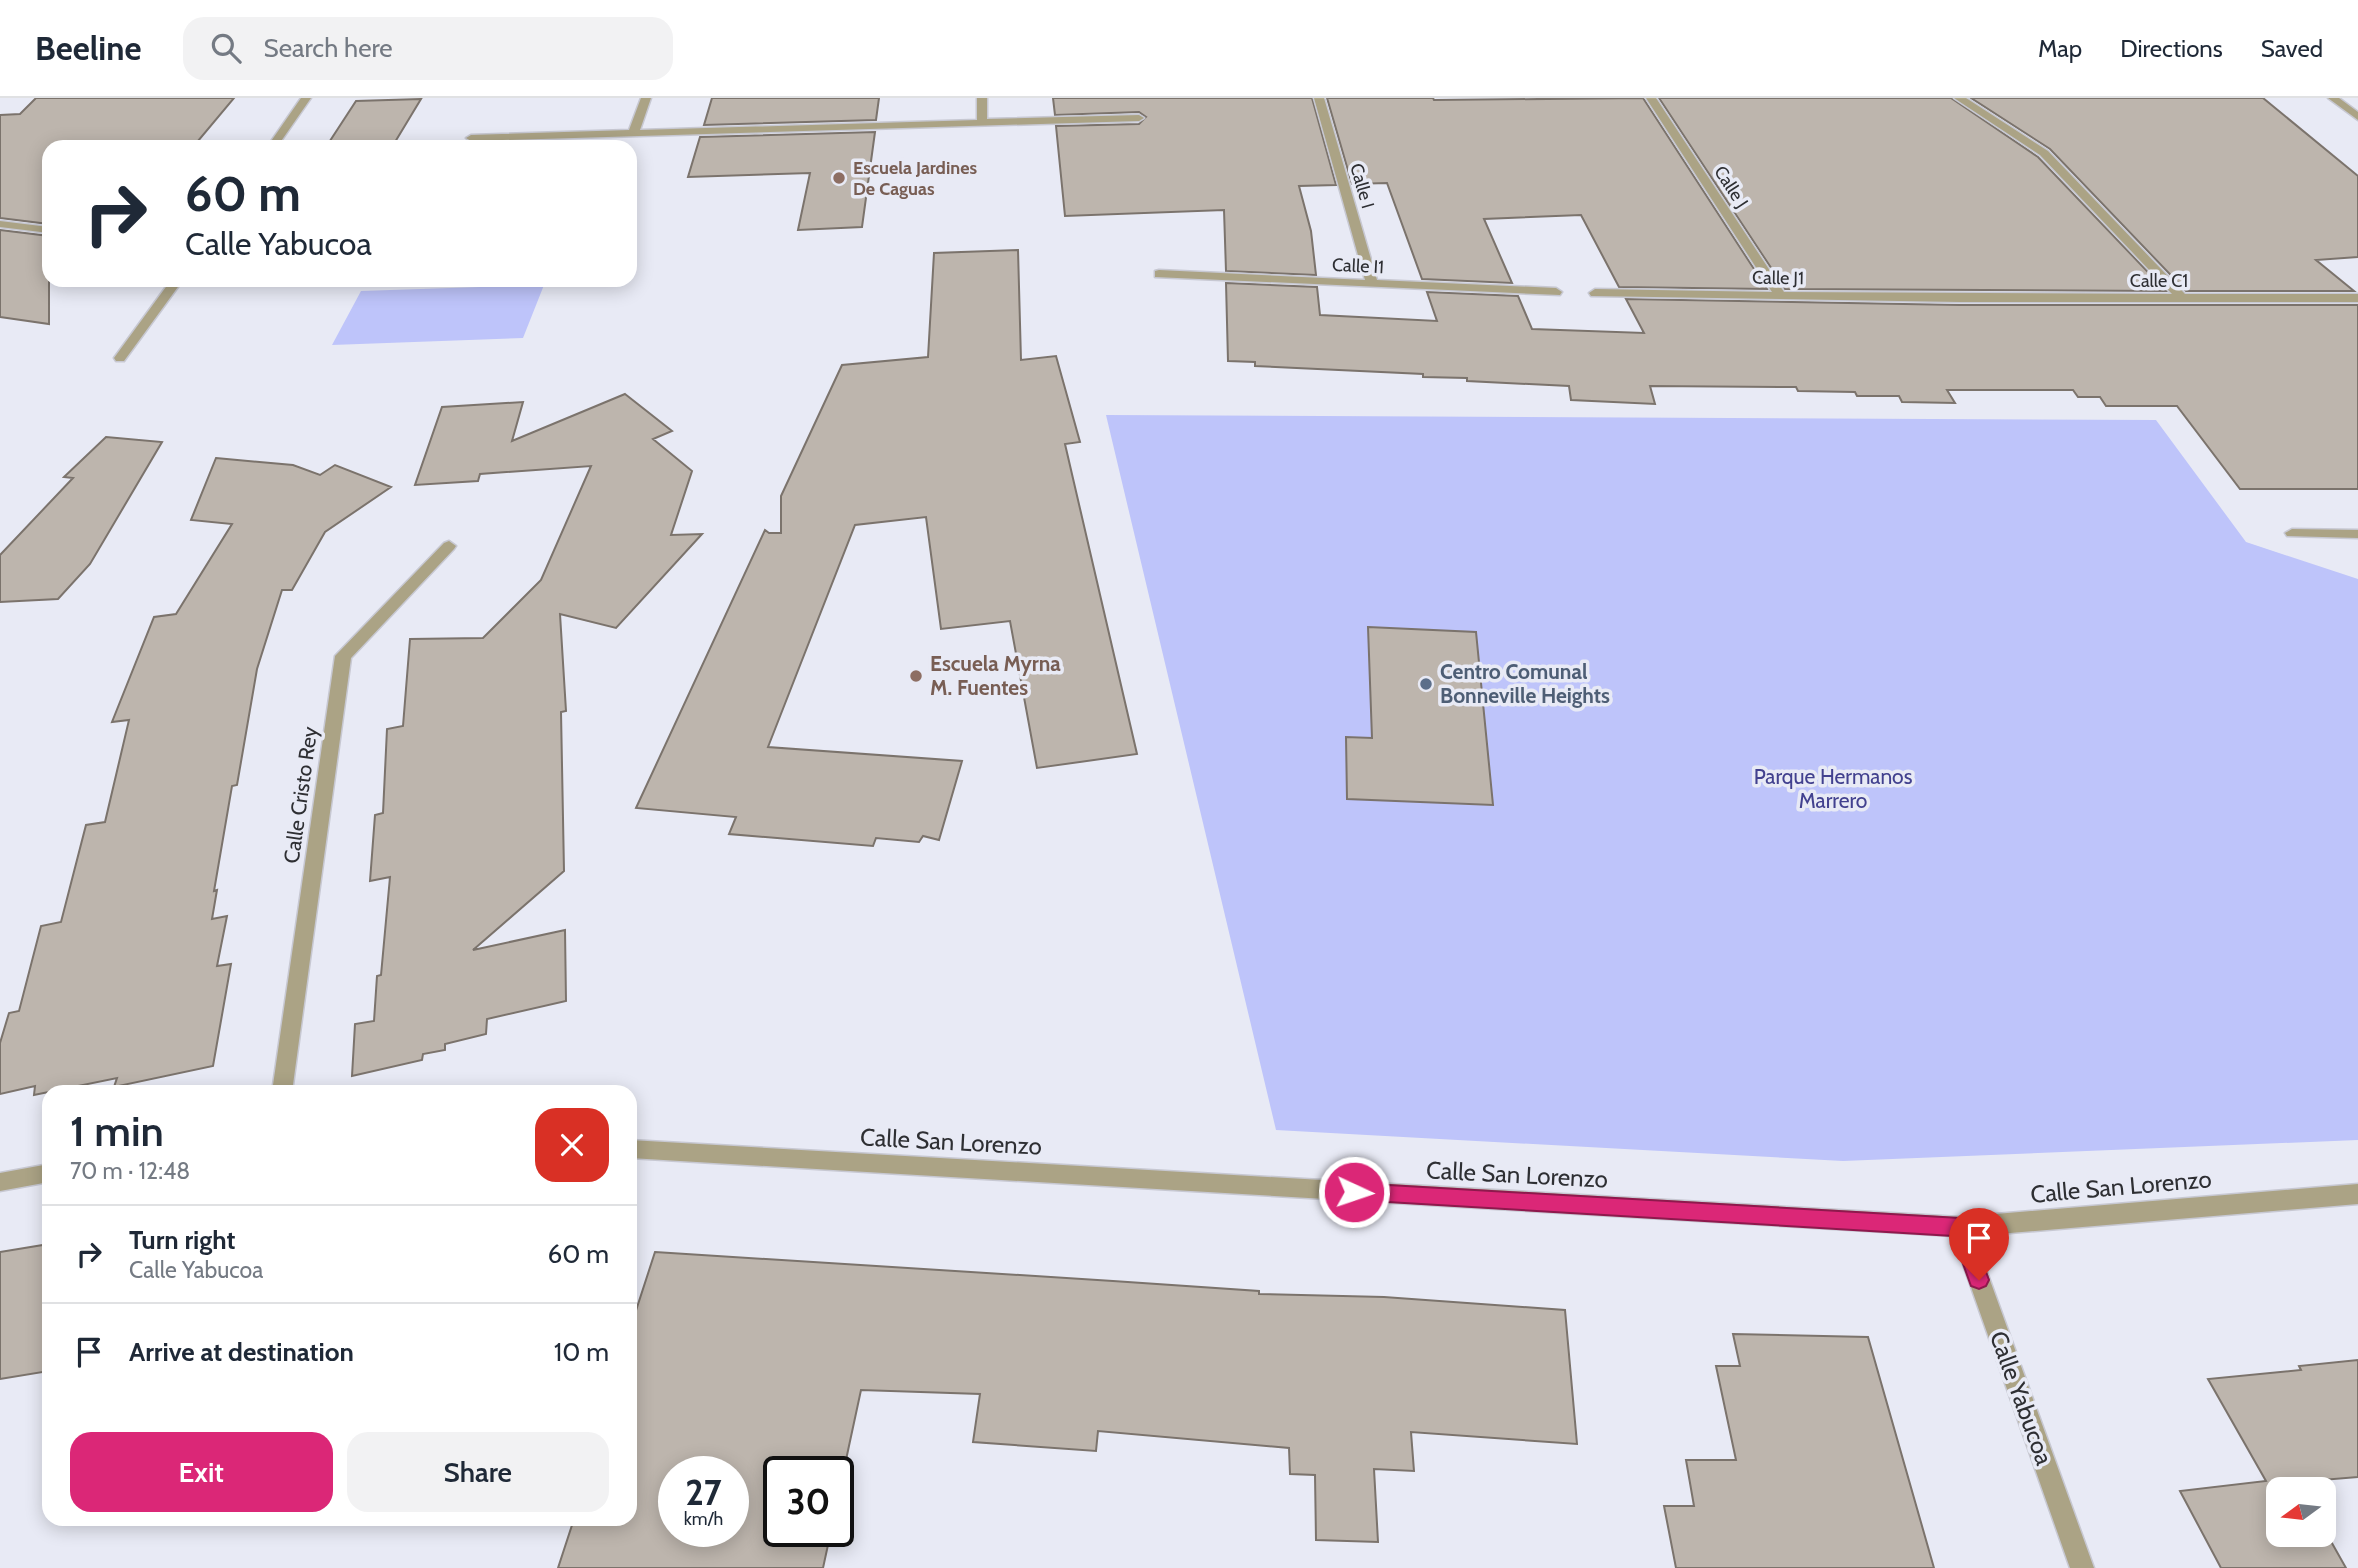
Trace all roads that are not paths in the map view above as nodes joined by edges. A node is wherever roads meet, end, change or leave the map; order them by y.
1 (306, 98) edge
2 (646, 98) edge
3 (982, 98) edge
4 (1318, 98) edge
5 (1651, 98) edge
6 (1959, 98) edge
7 (2333, 98) edge
8 (2358, 117) edge
9 (1139, 118) dead end
10 (982, 123) junction
11 (633, 134) junction
12 (471, 138) dead end
13 (277, 140) edge
14 (0, 224) edge
15 (42, 229) edge
16 (1159, 274) dead end
17 (1372, 284) junction
18 (172, 287) edge
19 (1556, 292) dead end
20 (1595, 293) dead end
21 (1781, 296) junction
22 (1960, 298) joint
23 (2182, 298) junction
24 (2358, 298) edge
25 (120, 358) dead end
26 (2292, 533) dead end
27 (2358, 534) edge
28 (449, 546) dead end
29 (283, 1085) edge
30 (637, 1149) edge
31 (42, 1174) edge
32 (0, 1182) edge
33 (2358, 1194) edge
34 (1960, 1227) junction
35 (2082, 1568) edge

1 - 13 street
2 - 11 street
3 - 10 street
4 - 17 street, Calle I
5 - 21 street, Calle J
6 - 23 street
7 - 8 street
9 - 10 street
10 - 11 street
11 - 12 street
14 - 15 street
16 - 17 street, Calle I1
17 - 19 street, Calle I1
18 - 25 street
20 - 21 street, Calle J1
21 - 22 street, Calle J1
22 - 23 street, Calle C1
23 - 24 street, Calle C1
26 - 27 street
28 - 29 street, Calle Cristo Rey
30 - 34 street, Calle San Lorenzo
31 - 32 street
33 - 34 street, Calle San Lorenzo
34 - 35 street, Calle Yabucoa

